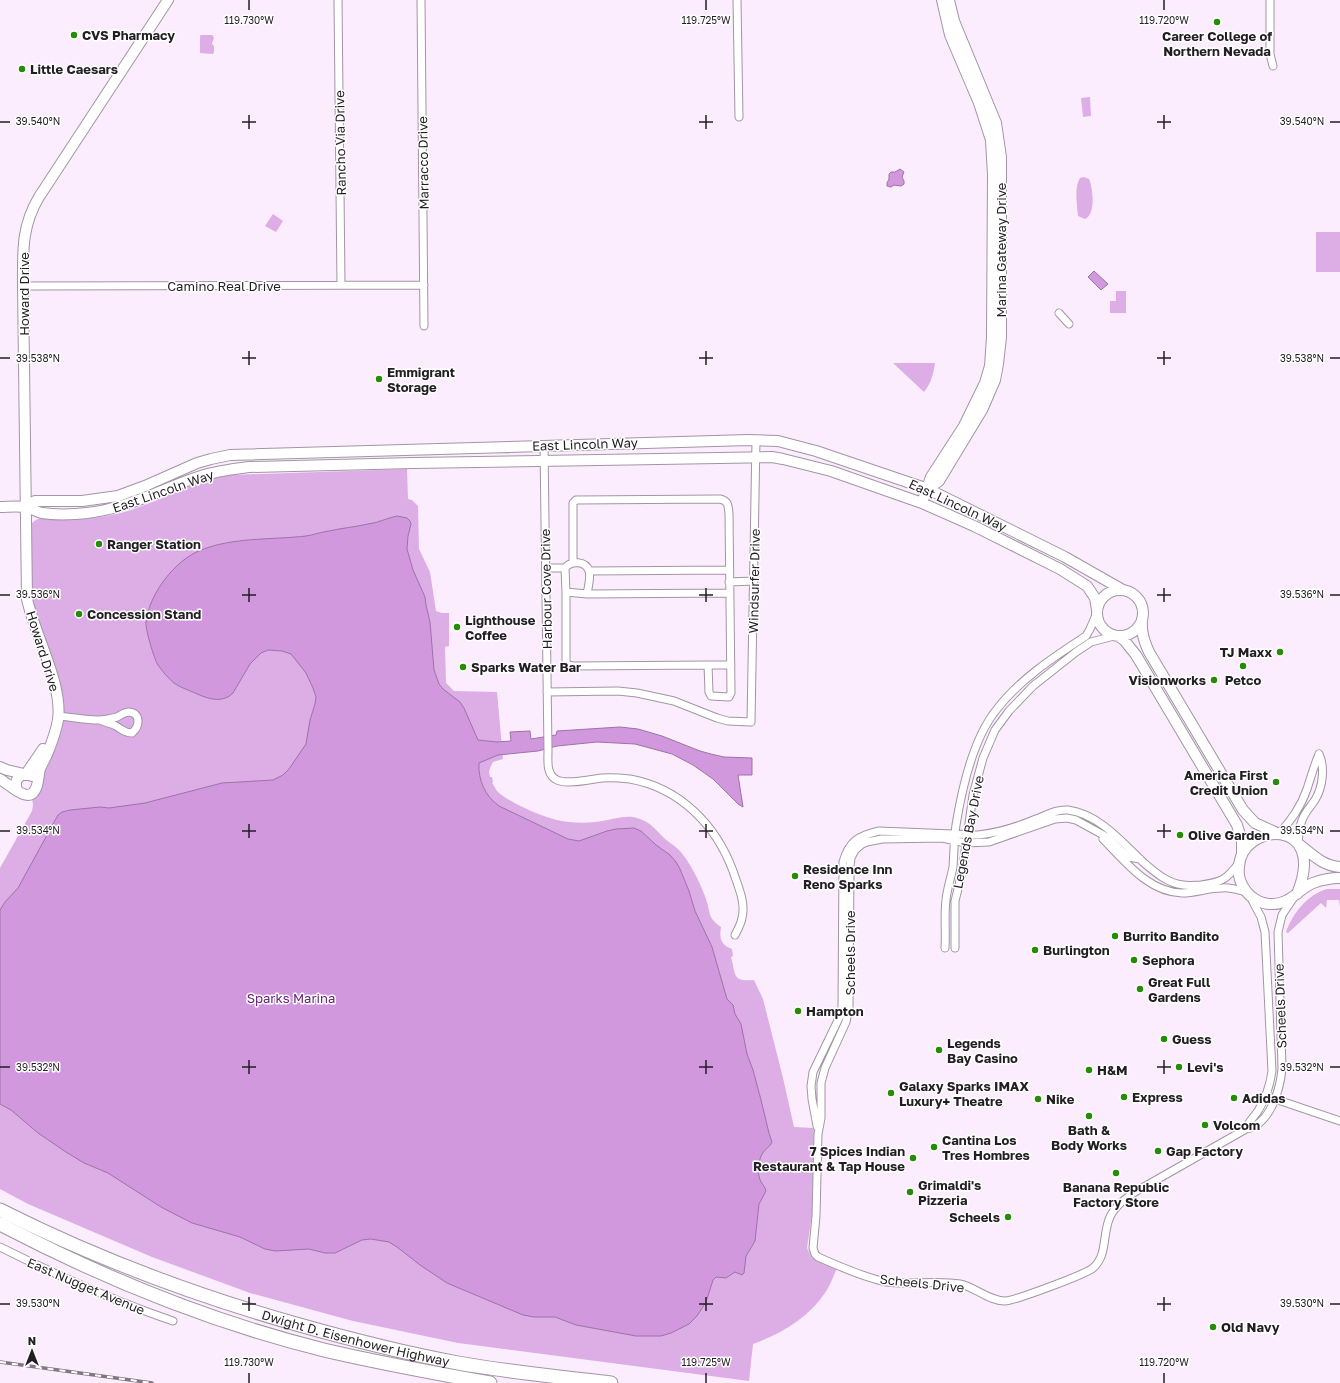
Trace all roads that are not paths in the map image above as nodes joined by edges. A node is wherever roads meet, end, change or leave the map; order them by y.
1 (168, 0) edge
2 (338, 0) edge
3 (421, 0) edge
4 (737, 0) edge
5 (942, 0) edge
6 (949, 0) edge
7 (1270, 0) edge
8 (1273, 66) dead end
9 (739, 116) dead end
10 (341, 285) junction
11 (424, 285) junction
12 (23, 286) junction
13 (1059, 313) dead end
14 (1069, 324) dead end
15 (424, 326) dead end
16 (756, 440) junction
17 (544, 445) junction
18 (756, 457) junction
19 (544, 461) junction
20 (928, 488) junction
21 (922, 503) junction
22 (0, 507) edge
23 (26, 507) junction
24 (573, 563) junction
25 (546, 568) junction
26 (565, 568) junction
27 (729, 570) junction
28 (589, 571) junction
29 (754, 581) junction
30 (729, 582) junction
31 (1122, 590) junction
32 (566, 592) junction
33 (730, 593) junction
34 (587, 594) junction
35 (1096, 612) junction
36 (1142, 619) junction
37 (1116, 636) junction
38 (708, 665) junction
39 (731, 665) junction
40 (547, 692) junction
41 (58, 716) junction
42 (100, 720) junction
43 (51, 743) junction
44 (0, 767) edge
45 (25, 774) junction
46 (0, 779) edge
47 (37, 783) junction
48 (17, 790) junction
49 (1079, 812) junction
50 (1076, 820) junction
51 (1094, 831) junction
52 (967, 834) junction
53 (1278, 834) junction
54 (955, 840) junction
55 (966, 843) junction
56 (1299, 844) junction
57 (1140, 859) junction
58 (1240, 859) junction
59 (1340, 867) edge
60 (1340, 878) edge
61 (1249, 895) junction
62 (1296, 895) junction
63 (842, 897) junction
64 (735, 935) dead end
65 (842, 947) junction
66 (849, 947) junction
67 (945, 948) dead end
68 (955, 948) dead end
69 (849, 1010) junction
70 (1266, 1096) junction
71 (1275, 1099) junction
72 (1340, 1121) edge
73 (1246, 1130) junction
74 (818, 1134) junction
75 (0, 1202) edge
76 (0, 1210) edge
77 (0, 1224) edge
78 (0, 1231) edge
79 (0, 1247) edge
80 (86, 1250) junction
81 (101, 1274) junction
82 (173, 1321) dead end
83 (490, 1383) edge
84 (611, 1383) edge

1 - 12 street, Howard Drive
2 - 10 street, Rancho Via Drive
3 - 11 street, Marracco Drive
4 - 9 street
5 - 20 street, Marina Gateway Drive
6 - 20 street, Marina Gateway Drive
7 - 8 street
10 - 11 street, Camino Real Drive
10 - 12 street, Camino Real Drive
11 - 15 street, Marracco Drive
12 - 23 street, Howard Drive
13 - 14 street
16 - 17 street, East Lincoln Way
16 - 18 street, Windsurfer Drive
16 - 20 street, East Lincoln Way
17 - 19 street, Harbour Cove Drive
17 - 23 street, East Lincoln Way
18 - 19 street, East Lincoln Way
18 - 21 street, East Lincoln Way
18 - 29 street, Windsurfer Drive
19 - 23 street, East Lincoln Way
19 - 25 street, Harbour Cove Drive
20 - 21 street, Marina Gateway Drive
20 - 31 street, East Lincoln Way
21 - 35 street, East Lincoln Way
22 - 23 street, East Lincoln Way
23 - 41 street, Howard Drive
24 - 26 street
24 - 27 street
24 - 28 street
25 - 26 street
25 - 40 street, Harbour Cove Drive
26 - 32 street
27 - 28 street
27 - 30 street
28 - 34 street
29 - 30 street
29 - 40 street, Windsurfer Drive
30 - 33 street
31 - 35 street
31 - 36 street
32 - 34 street
32 - 38 street
33 - 34 street
33 - 39 street
35 - 37 street
35 - 54 street, Legends Bay Drive
36 - 37 street
36 - 53 street
37 - 52 street, Legends Bay Drive
37 - 58 street
38 - 39 street
38 - 39 street
40 - 64 street, Harbour Cove Drive
41 - 42 street
41 - 43 street, Howard Drive
42 - 42 street
43 - 45 street, Howard Drive
43 - 47 street, Howard Drive
44 - 45 street
45 - 47 street
45 - 48 street
46 - 48 street
47 - 48 street
49 - 50 street
49 - 52 street
49 - 57 street
50 - 51 street
50 - 55 street
51 - 57 street
51 - 61 street
52 - 54 street
52 - 55 street, Legends Bay Drive
53 - 56 street
53 - 56 street
53 - 58 street
54 - 55 street
54 - 63 street
54 - 66 street, Scheels Drive
54 - 67 street, Legends Bay Drive
55 - 68 street, Legends Bay Drive
56 - 59 street
56 - 62 street
57 - 58 street
58 - 61 street
60 - 62 street
61 - 62 street
61 - 70 street, Scheels Drive
62 - 71 street, Scheels Drive
63 - 65 street
63 - 66 street
65 - 69 street
65 - 74 street
66 - 69 street, Scheels Drive
69 - 74 street, Scheels Drive
70 - 71 street
70 - 73 street, Scheels Drive
71 - 72 street
71 - 73 street, Scheels Drive
73 - 74 street, Scheels Drive
75 - 80 highway
76 - 80 highway, Dwight D. Eisenhower Highway
77 - 81 highway, Dwight D. Eisenhower Highway
78 - 81 highway
79 - 82 street, East Nugget Avenue
80 - 84 highway, Dwight D. Eisenhower Highway
81 - 83 highway, Dwight D. Eisenhower Highway

